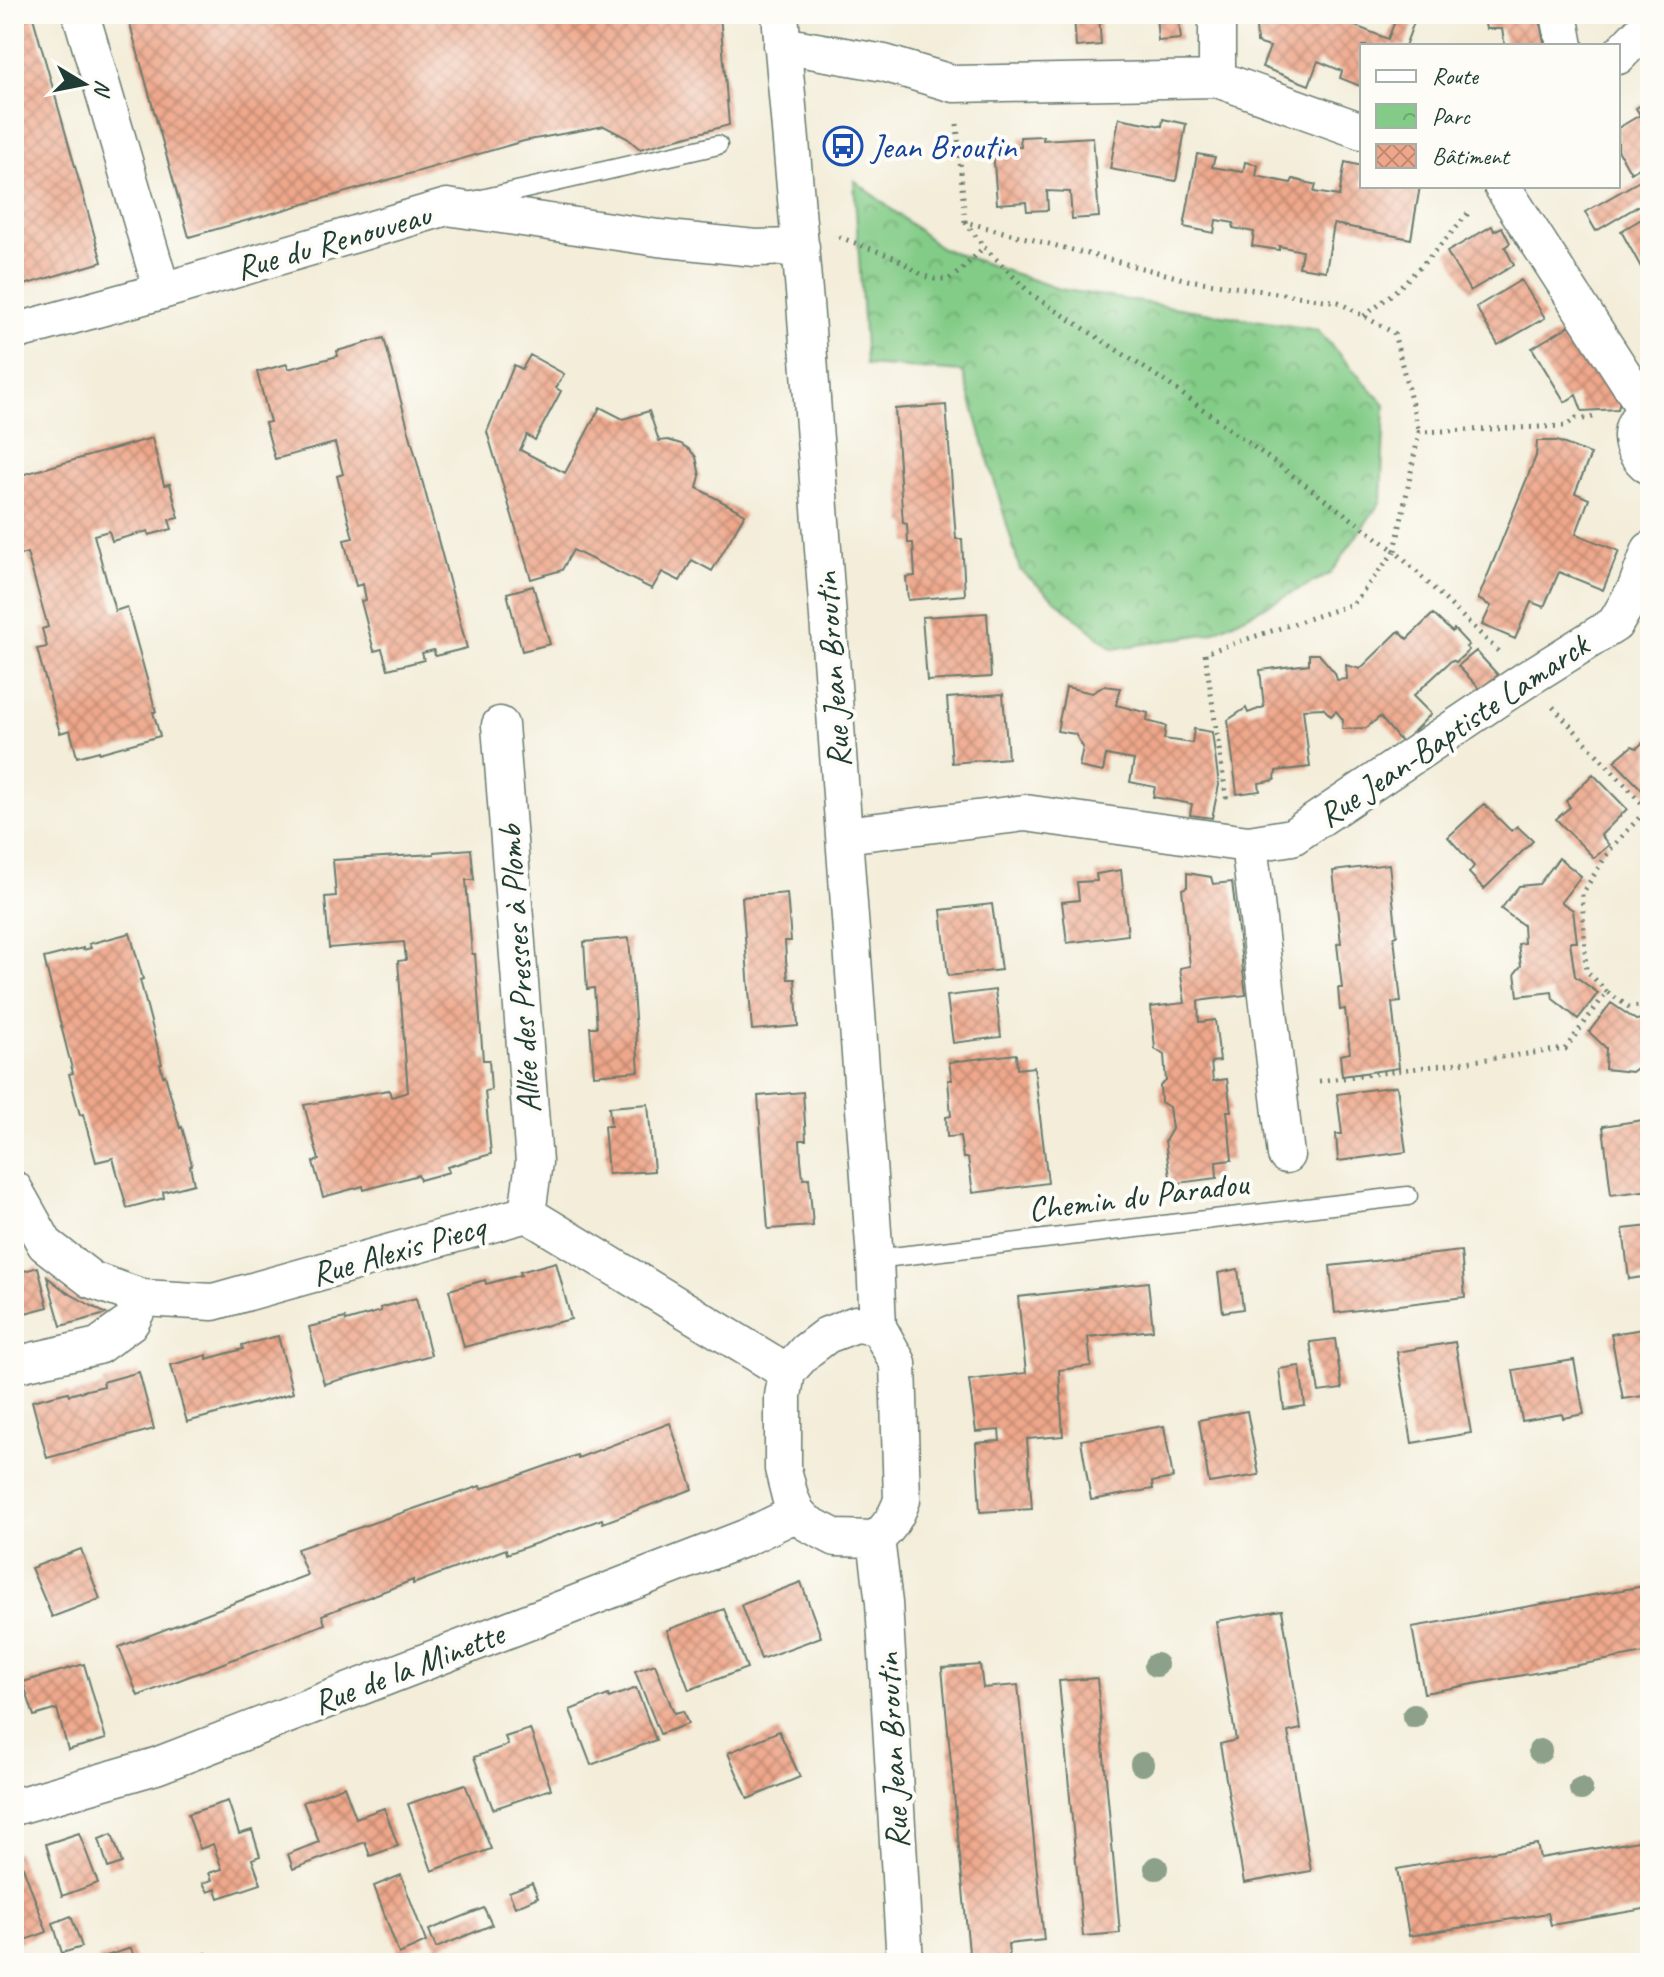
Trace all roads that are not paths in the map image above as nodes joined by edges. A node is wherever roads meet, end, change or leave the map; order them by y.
1 (81, 14) edge
2 (1217, 14) edge
3 (1559, 14) edge
4 (1650, 23) edge
5 (781, 30) edge
6 (1565, 44) edge
7 (1620, 54) edge
8 (1217, 79) junction
9 (1360, 130) edge
10 (718, 145) dead end
11 (1489, 196) edge
12 (447, 207) junction
13 (800, 236) junction
14 (162, 291) junction
15 (14, 332) edge
16 (1646, 400) edge
17 (1641, 455) edge
18 (1650, 550) edge
19 (1643, 589) edge
20 (500, 725) dead end
21 (844, 835) junction
22 (1241, 843) junction
23 (1286, 1155) dead end
24 (14, 1189) edge
25 (1408, 1196) dead end
26 (527, 1214) junction
27 (875, 1259) junction
28 (143, 1298) junction
29 (878, 1327) junction
30 (14, 1365) edge
31 (787, 1372) junction
32 (797, 1513) junction
33 (876, 1539) junction
34 (14, 1807) edge
35 (905, 1963) edge

1 - 14 street
2 - 8 street
3 - 6 street
4 - 7 street
5 - 8 street
5 - 13 street, Rue Jean Broutin
8 - 9 street
10 - 12 lane
11 - 16 street
12 - 13 street, Rue du Renouveau
12 - 14 street, Rue du Renouveau
13 - 21 street, Rue Jean Broutin
14 - 15 street, Rue du Renouveau
16 - 17 street
18 - 19 street, Rue Jean-Baptiste Lamarck
19 - 22 street, Rue Jean-Baptiste Lamarck
20 - 26 street, Allée des Presses à Plomb
21 - 22 street, Rue Jean-Baptiste Lamarck
21 - 27 street, Rue Jean Broutin
22 - 23 street
24 - 28 street, Rue Alexis Piecq
25 - 27 lane, Chemin du Paradou
26 - 28 street, Rue Alexis Piecq
26 - 31 street, Rue Alexis Piecq
27 - 29 street, Rue Jean Broutin
28 - 30 street
29 - 31 street
29 - 33 street
31 - 32 street
32 - 33 street
32 - 34 street, Rue de la Minette
33 - 35 street, Rue Jean Broutin

